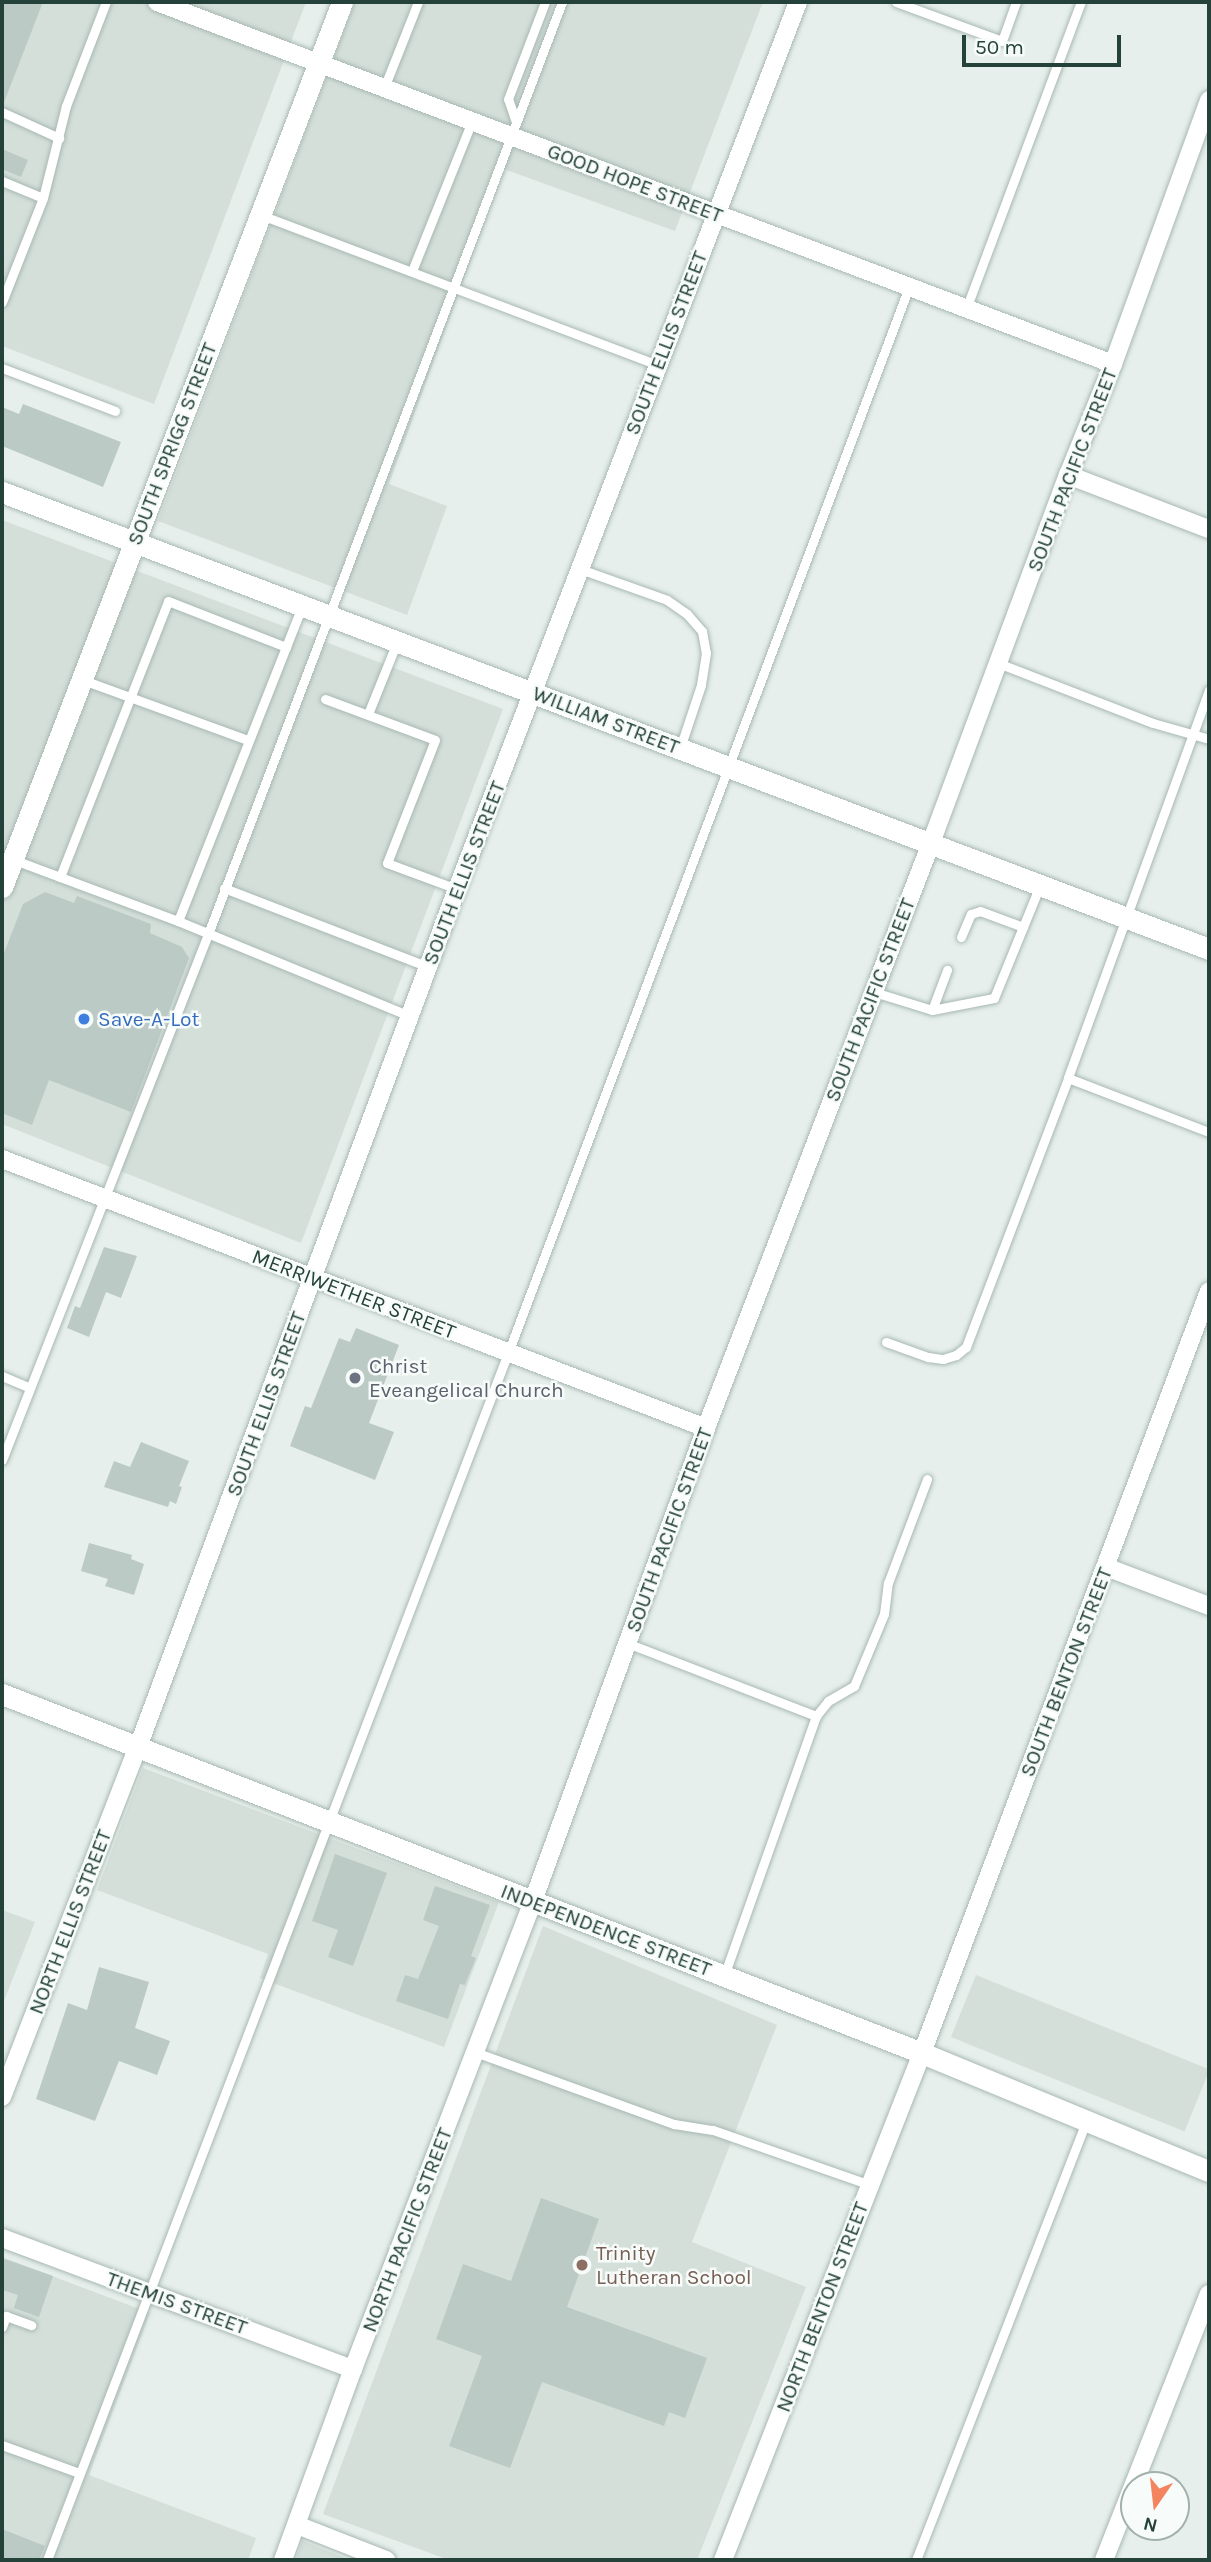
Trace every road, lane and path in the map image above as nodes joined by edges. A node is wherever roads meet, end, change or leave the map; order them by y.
1 (106, 2) edge
2 (157, 2) edge
3 (342, 2) edge
4 (418, 2) edge
5 (545, 2) edge
6 (562, 2) edge
7 (798, 2) edge
8 (896, 2) edge
9 (1016, 2) edge
10 (1081, 2) edge
11 (320, 64) junction
12 (384, 88) junction
13 (1208, 107) edge
14 (2, 112) edge
15 (472, 121) junction
16 (513, 129) junction
17 (60, 138) junction
18 (2, 181) edge
19 (43, 198) junction
20 (715, 213) junction
21 (261, 215) junction
22 (412, 271) junction
23 (453, 286) junction
24 (909, 287) junction
25 (2, 302) edge
26 (966, 309) junction
27 (657, 365) junction
28 (1113, 365) junction
29 (2, 368) edge
30 (115, 411) dead end
31 (1068, 475) junction
32 (2, 492) edge
33 (1209, 529) edge
34 (134, 542) junction
35 (580, 569) junction
36 (302, 606) junction
37 (327, 615) junction
38 (397, 642) junction
39 (286, 647) junction
40 (998, 663) junction
41 (82, 679) junction
42 (1209, 690) edge
43 (533, 693) junction
44 (131, 698) junction
45 (325, 699) dead end
46 (368, 714) junction
47 (1193, 734) junction
48 (1209, 739) edge
49 (248, 740) junction
50 (680, 748) junction
51 (728, 767) junction
52 (930, 844) junction
53 (12, 859) junction
54 (60, 877) junction
55 (1040, 885) junction
56 (2, 887) edge
57 (224, 888) junction
58 (457, 889) junction
59 (1128, 919) junction
60 (178, 921) junction
61 (1023, 927) junction
62 (208, 934) junction
63 (961, 937) dead end
64 (1209, 949) edge
65 (429, 967) junction
66 (947, 971) dead end
67 (874, 992) junction
68 (932, 1010) junction
69 (410, 1016) junction
70 (1068, 1079) junction
71 (1209, 1132) edge
72 (2, 1159) edge
73 (104, 1198) junction
74 (313, 1278) junction
75 (1209, 1291) edge
76 (886, 1342) dead end
77 (508, 1353) junction
78 (2, 1376) edge
79 (28, 1387) junction
80 (706, 1428) junction
81 (4, 1448) edge
82 (2, 1460) edge
83 (927, 1479) dead end
84 (1106, 1567) junction
85 (1209, 1606) edge
86 (627, 1643) junction
87 (2, 1693) edge
88 (816, 1716) junction
89 (138, 1747) junction
90 (330, 1822) junction
91 (533, 1901) junction
92 (724, 1976) junction
93 (475, 2052) junction
94 (922, 2053) junction
95 (2, 2097) edge
96 (1086, 2120) junction
97 (1209, 2171) edge
98 (870, 2185) junction
99 (2, 2238) edge
100 (148, 2292) junction
101 (1209, 2294) edge
102 (31, 2325) dead end
103 (2, 2327) edge
104 (353, 2369) junction
105 (2, 2445) edge
106 (79, 2473) junction
107 (297, 2525) junction
108 (47, 2560) edge
109 (283, 2560) edge
110 (386, 2560) edge
111 (723, 2560) edge
112 (916, 2560) edge
113 (1104, 2560) edge

1 - 17 lane
2 - 11 street, GOOD HOPE STREET
3 - 11 main road, SOUTH SPRIGG STREET
4 - 12 lane
5 - 16 lane
6 - 16 lane
7 - 20 street, SOUTH ELLIS STREET
8 - 9 lane
10 - 26 lane
11 - 12 street, GOOD HOPE STREET
11 - 21 main road, SOUTH SPRIGG STREET
12 - 15 street, GOOD HOPE STREET
13 - 28 street, SOUTH PACIFIC STREET
14 - 17 lane
15 - 16 street, GOOD HOPE STREET
15 - 22 lane
16 - 20 street, GOOD HOPE STREET
16 - 23 lane
17 - 19 lane
18 - 19 lane
19 - 25 lane
20 - 24 street, GOOD HOPE STREET
20 - 27 street, SOUTH ELLIS STREET
21 - 22 lane
21 - 34 main road, SOUTH SPRIGG STREET
22 - 23 lane
23 - 27 lane
23 - 37 lane
24 - 26 street, GOOD HOPE STREET
24 - 51 lane
26 - 28 street, GOOD HOPE STREET
27 - 35 street, SOUTH ELLIS STREET
28 - 31 street, SOUTH PACIFIC STREET
29 - 30 lane
31 - 33 street
31 - 40 street, SOUTH PACIFIC STREET
32 - 34 main road, WILLIAM STREET
34 - 36 main road, WILLIAM STREET
34 - 41 main road, SOUTH SPRIGG STREET
35 - 43 street, SOUTH ELLIS STREET
35 - 50 lane
36 - 37 main road, WILLIAM STREET
36 - 39 lane
37 - 38 main road, WILLIAM STREET
37 - 57 lane
38 - 43 main road, WILLIAM STREET
38 - 46 lane
39 - 44 lane
39 - 49 lane
40 - 47 lane
40 - 52 street, SOUTH PACIFIC STREET
41 - 44 lane
41 - 53 main road, SOUTH SPRIGG STREET
42 - 47 lane
43 - 50 main road, WILLIAM STREET
43 - 58 street, SOUTH ELLIS STREET
44 - 49 lane
44 - 54 lane
45 - 46 lane
46 - 58 lane
47 - 48 lane
47 - 59 lane
49 - 60 lane
50 - 51 main road, WILLIAM STREET
51 - 52 main road, WILLIAM STREET
51 - 77 lane
52 - 55 main road, WILLIAM STREET
52 - 67 street, SOUTH PACIFIC STREET
53 - 54 lane
53 - 56 main road, SOUTH SPRIGG STREET
54 - 60 lane
55 - 59 main road, WILLIAM STREET
55 - 61 lane
57 - 62 lane
57 - 65 lane
58 - 65 street, SOUTH ELLIS STREET
59 - 64 main road, WILLIAM STREET
59 - 70 lane
60 - 62 lane
61 - 63 lane
61 - 68 lane
62 - 69 lane
62 - 73 lane
65 - 69 street, SOUTH ELLIS STREET
66 - 68 lane
67 - 68 lane
67 - 80 street, SOUTH PACIFIC STREET
69 - 74 street, SOUTH ELLIS STREET
70 - 71 lane
70 - 76 lane
72 - 73 street, MERRIWETHER STREET
73 - 74 street, MERRIWETHER STREET
73 - 79 lane
74 - 77 street, MERRIWETHER STREET
74 - 89 street, SOUTH ELLIS STREET
75 - 84 street, SOUTH BENTON STREET
77 - 80 street, MERRIWETHER STREET
77 - 90 lane
78 - 79 lane
79 - 81 lane
80 - 86 street, SOUTH PACIFIC STREET
81 - 82 lane
83 - 88 lane
84 - 85 street
84 - 94 street, SOUTH BENTON STREET
86 - 88 lane
86 - 91 street, SOUTH PACIFIC STREET
87 - 89 main road, INDEPENDENCE STREET
88 - 92 lane
89 - 90 main road, INDEPENDENCE STREET
89 - 95 street, NORTH ELLIS STREET
90 - 91 main road, INDEPENDENCE STREET
90 - 100 lane
91 - 92 main road, INDEPENDENCE STREET
91 - 93 street, NORTH PACIFIC STREET
92 - 94 main road, INDEPENDENCE STREET
93 - 98 lane
93 - 104 street, NORTH PACIFIC STREET
94 - 96 main road, INDEPENDENCE STREET
94 - 98 street, NORTH BENTON STREET
96 - 97 main road, INDEPENDENCE STREET
96 - 112 lane
98 - 111 street, NORTH BENTON STREET
99 - 100 street, THEMIS STREET
100 - 104 street, THEMIS STREET
100 - 106 lane
101 - 113 street
102 - 103 lane
104 - 107 street, NORTH PACIFIC STREET
105 - 106 lane
106 - 108 lane
107 - 109 street, NORTH PACIFIC STREET
107 - 110 street

